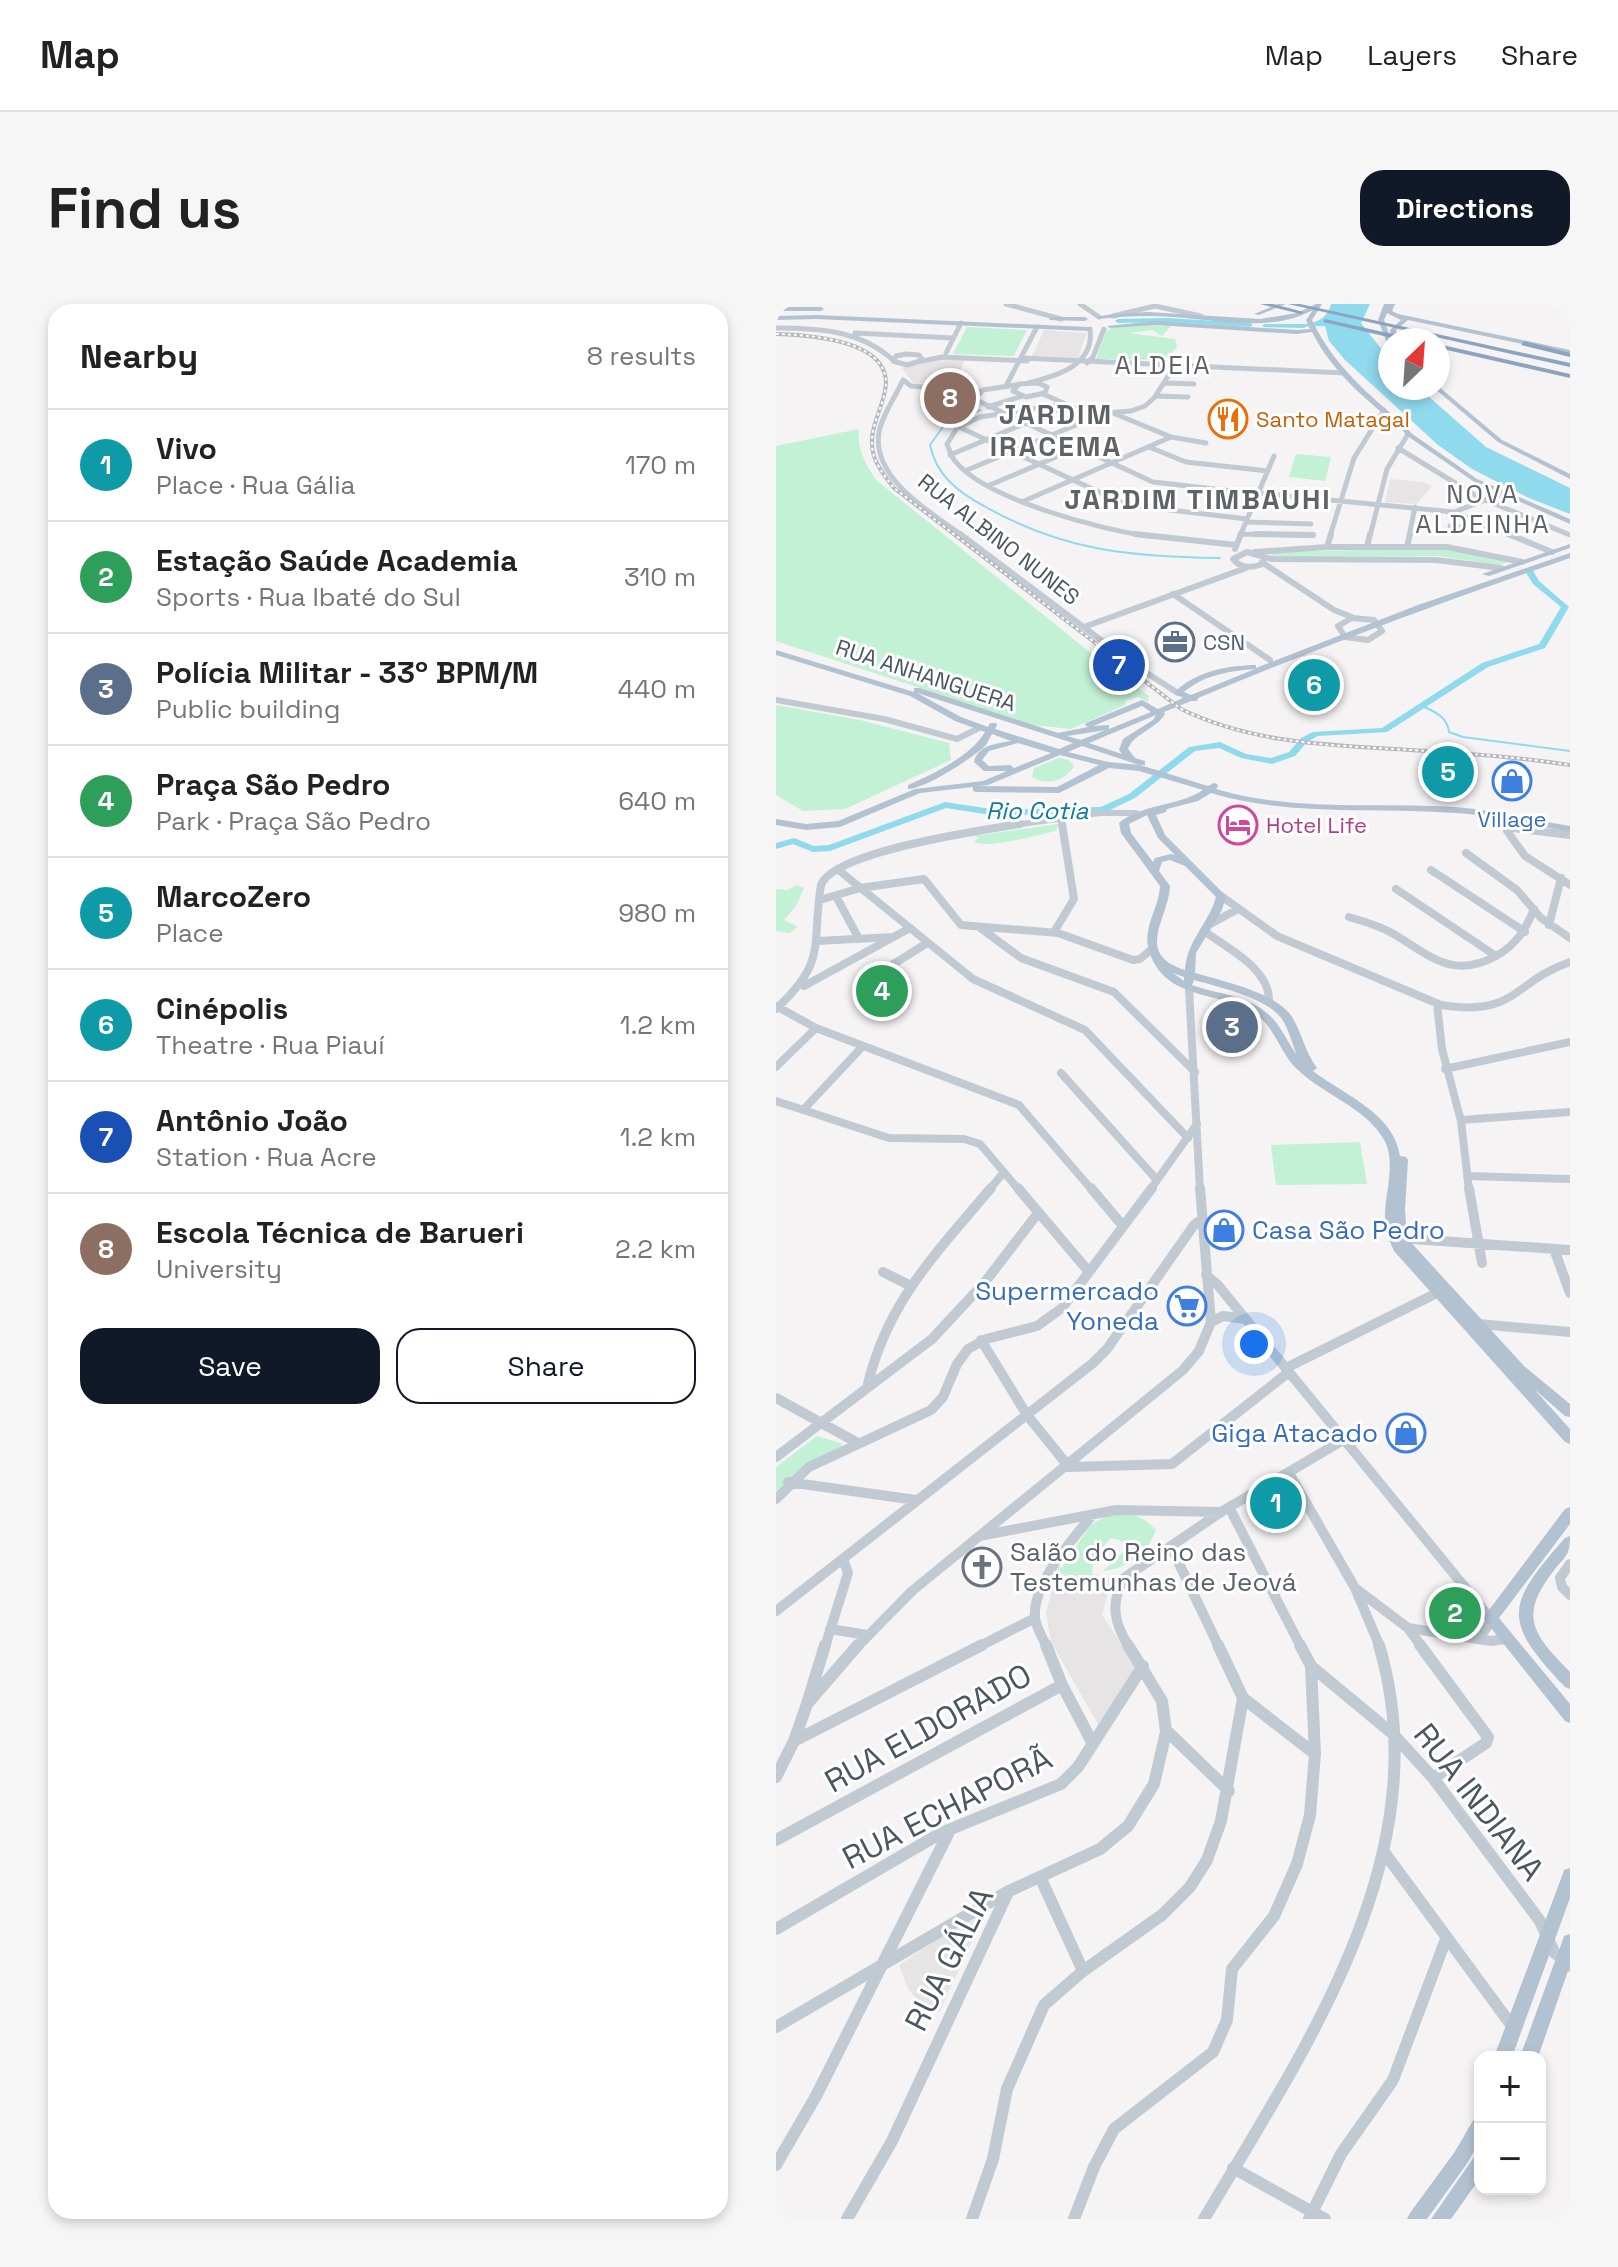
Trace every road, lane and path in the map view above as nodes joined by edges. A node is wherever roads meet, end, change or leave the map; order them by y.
1 (809, 304) edge
2 (1006, 304) edge
3 (1246, 304) edge
4 (1263, 304) edge
5 (1283, 304) edge
6 (1291, 304) edge
7 (1303, 304) edge
8 (1316, 304) edge
9 (1390, 304) edge
10 (1084, 305) edge
11 (1028, 307) edge
12 (800, 308) junction
13 (776, 312) edge
14 (1188, 312) junction
15 (1115, 316) junction
16 (1201, 316) junction
17 (823, 317) junction
18 (1092, 317) junction
19 (1061, 319) junction
20 (1246, 319) junction
21 (892, 320) junction
22 (1272, 320) junction
23 (1381, 320) junction
24 (1399, 321) junction
25 (961, 323) junction
26 (1253, 326) junction
27 (1037, 327) junction
28 (1107, 327) junction
29 (1312, 327) junction
30 (776, 328) edge
31 (1384, 328) edge
32 (1395, 328) edge
33 (813, 329) junction
34 (1089, 329) junction
35 (1378, 329) edge
36 (1272, 331) junction
37 (1301, 332) junction
38 (840, 333) junction
39 (1378, 333) edge
40 (883, 335) junction
41 (953, 338) junction
42 (1524, 343) joint
43 (1450, 344) edge
44 (1459, 344) junction
45 (878, 347) junction
46 (908, 353) junction
47 (946, 353) junction
48 (915, 354) junction
49 (1570, 354) edge
50 (952, 357) junction
51 (1022, 359) junction
52 (893, 361) junction
53 (922, 361) junction
54 (1090, 361) junction
55 (1080, 362) junction
56 (1176, 364) junction
57 (1570, 368) edge
58 (1340, 373) junction
59 (1013, 376) junction
60 (1025, 383) junction
61 (1165, 383) junction
62 (1194, 384) dead end
63 (911, 386) junction
64 (1006, 386) junction
65 (1046, 387) junction
66 (899, 390) junction
67 (980, 391) junction
68 (1043, 394) junction
69 (1022, 396) junction
70 (1156, 396) junction
71 (1450, 396) edge
72 (1188, 397) dead end
73 (1066, 405) junction
74 (988, 407) junction
75 (1110, 411) junction
76 (1131, 411) junction
77 (1383, 412) junction
78 (1001, 413) junction
79 (1094, 417) junction
80 (1122, 417) junction
81 (1024, 423) junction
82 (959, 427) junction
83 (1406, 432) junction
84 (1050, 435) junction
85 (1169, 436) junction
86 (986, 439) junction
87 (1206, 443) dead end
88 (1149, 447) junction
89 (1077, 448) junction
90 (1398, 448) junction
91 (1012, 452) junction
92 (950, 455) junction
93 (1274, 456) dead end
94 (1112, 464) junction
95 (1039, 465) junction
96 (967, 470) junction
97 (1268, 471) junction
98 (1570, 475) edge
99 (1073, 480) junction
100 (990, 485) junction
101 (1258, 493) junction
102 (1501, 494) junction
103 (1340, 500) junction
104 (1485, 500) junction
105 (1024, 501) junction
106 (1378, 504) junction
107 (1415, 507) junction
108 (1454, 512) junction
109 (1246, 520) junction
110 (1570, 522) edge
111 (1311, 524) dead end
112 (1450, 526) junction
113 (1500, 531) junction
114 (1240, 534) junction
115 (1313, 535) dead end
116 (1570, 535) edge
117 (1236, 545) junction
118 (1327, 547) junction
119 (1367, 547) junction
120 (1407, 547) junction
121 (1447, 547) junction
122 (1570, 550) edge
123 (1251, 552) junction
124 (1552, 552) junction
125 (1264, 557) junction
126 (1234, 559) junction
127 (1570, 562) edge
128 (1251, 567) junction
129 (1501, 568) junction
130 (1519, 570) junction
131 (1230, 572) junction
132 (1460, 589) junction
133 (1173, 594) junction
134 (1356, 617) junction
135 (1376, 622) junction
136 (1084, 627) junction
137 (1341, 631) junction
138 (776, 649) edge
139 (1271, 662) junction
140 (1253, 667) junction
141 (1236, 676) junction
142 (1178, 693) junction
143 (776, 700) edge
144 (1117, 725) junction
145 (985, 727) junction
146 (1043, 733) junction
147 (1062, 736) junction
148 (1025, 743) junction
149 (1103, 749) junction
150 (1123, 750) junction
151 (1079, 758) junction
152 (1094, 761) junction
153 (1137, 761) junction
154 (1038, 762) junction
155 (1108, 765) junction
156 (1010, 768) junction
157 (1150, 769) junction
158 (941, 787) junction
159 (908, 789) junction
160 (1215, 789) junction
161 (1237, 798) junction
162 (1202, 799) junction
163 (776, 815) edge
164 (1142, 816) junction
165 (1061, 819) junction
166 (776, 822) edge
167 (1570, 822) edge
168 (1125, 828) junction
169 (1570, 832) edge
170 (1161, 836) junction
171 (1134, 843) junction
172 (1466, 853) dead end
173 (1191, 866) junction
174 (1155, 870) junction
175 (1431, 870) dead end
176 (841, 872) dead end
177 (1561, 878) junction
178 (1570, 885) edge
179 (860, 888) junction
180 (1396, 889) dead end
181 (836, 896) junction
182 (1221, 896) junction
183 (820, 900) junction
184 (1534, 909) junction
185 (1236, 910) junction
186 (1349, 917) dead end
187 (1549, 925) junction
188 (979, 927) junction
189 (910, 928) junction
190 (1206, 928) junction
191 (1054, 932) junction
192 (1525, 932) junction
193 (896, 937) junction
194 (1570, 938) edge
195 (859, 939) junction
196 (817, 941) junction
197 (927, 943) junction
198 (1154, 950) junction
199 (1496, 956) junction
200 (1570, 962) edge
201 (881, 972) junction
202 (1189, 974) junction
203 (801, 987) junction
204 (1189, 989) junction
205 (1269, 1002) junction
206 (1437, 1004) junction
207 (777, 1007) edge
208 (1282, 1012) junction
209 (1270, 1022) junction
210 (1289, 1022) junction
211 (816, 1028) junction
212 (1570, 1042) edge
213 (863, 1046) junction
214 (776, 1067) edge
215 (1445, 1069) junction
216 (1195, 1072) junction
217 (1061, 1073) dead end
218 (776, 1101) edge
219 (804, 1109) junction
220 (1570, 1112) edge
221 (1461, 1120) junction
222 (1197, 1124) junction
223 (1188, 1138) junction
224 (1004, 1172) junction
225 (1467, 1176) junction
226 (1570, 1179) edge
227 (1157, 1180) junction
228 (1038, 1213) junction
229 (1202, 1219) junction
230 (1123, 1226) junction
231 (1398, 1238) junction
232 (1476, 1242) junction
233 (1554, 1249) junction
234 (1570, 1250) edge
235 (1482, 1263) dead end
236 (883, 1272) dead end
237 (1089, 1272) junction
238 (1206, 1275) junction
239 (911, 1286) junction
240 (1437, 1293) junction
241 (1570, 1293) edge
242 (1245, 1319) junction
243 (1211, 1322) junction
244 (1478, 1324) junction
245 (1570, 1332) edge
246 (981, 1340) junction
247 (1287, 1370) junction
248 (868, 1384) junction
249 (776, 1398) edge
250 (1570, 1414) edge
251 (1027, 1415) junction
252 (822, 1424) junction
253 (1570, 1436) edge
254 (1345, 1439) junction
255 (856, 1442) junction
256 (776, 1457) edge
257 (1065, 1465) junction
258 (1289, 1473) junction
259 (788, 1482) junction
260 (776, 1499) edge
261 (916, 1500) junction
262 (1226, 1510) junction
263 (1570, 1513) edge
264 (1092, 1515) junction
265 (977, 1537) junction
266 (1570, 1542) edge
267 (1171, 1547) junction
268 (843, 1559) junction
269 (1570, 1564) edge
270 (1352, 1586) junction
271 (1566, 1591) edge
272 (776, 1611) edge
273 (1493, 1615) junction
274 (1035, 1618) junction
275 (1525, 1623) junction
276 (1408, 1628) junction
277 (830, 1629) junction
278 (867, 1635) junction
279 (1469, 1637) junction
280 (1506, 1639) junction
281 (1143, 1666) junction
282 (1311, 1666) junction
283 (1570, 1682) edge
284 (1062, 1685) junction
285 (1243, 1698) junction
286 (807, 1704) junction
287 (1570, 1716) edge
288 (1167, 1731) junction
289 (1393, 1734) junction
290 (794, 1741) junction
291 (1093, 1744) junction
292 (1315, 1754) junction
293 (776, 1777) edge
294 (1433, 1778) junction
295 (1229, 1791) junction
296 (952, 1827) junction
297 (776, 1840) edge
298 (1384, 1852) junction
299 (1570, 1876) edge
300 (1041, 1879) junction
301 (1008, 1892) junction
302 (776, 1929) edge
303 (1446, 1939) junction
304 (1570, 1942) edge
305 (1558, 1955) edge
306 (881, 1964) junction
307 (1083, 1971) junction
308 (1512, 2026) junction
309 (776, 2027) edge
310 (1505, 2051) edge
311 (1531, 2051) edge
312 (1474, 2135) edge
313 (776, 2165) edge
314 (1233, 2168) junction
315 (1474, 2171) edge
316 (1310, 2216) edge
317 (847, 2219) edge
318 (972, 2219) edge
319 (1074, 2219) edge
320 (1204, 2219) edge
321 (1325, 2219) edge
322 (1416, 2219) edge
323 (1440, 2219) edge

1 - 12 street
2 - 11 street
3 - 39 highway
4 - 35 highway
5 - 14 main road
6 - 44 highway
7 - 44 highway
8 - 22 main road
8 - 29 main road
9 - 23 main road
9 - 24 main road
10 - 18 street
11 - 19 street
12 - 13 main road
12 - 19 main road
13 - 17 main road
14 - 15 main road
14 - 16 street
15 - 16 main road
15 - 18 main road
16 - 20 main road
17 - 21 main road
17 - 33 street
18 - 19 main road
18 - 28 main road
18 - 34 main road
20 - 22 main road
20 - 26 main road
21 - 25 main road
21 - 40 street
22 - 36 main road
23 - 24 main road
23 - 31 main road
24 - 32 main road
24 - 42 main road
25 - 27 main road
25 - 41 street
26 - 28 main road
26 - 36 main road
27 - 34 main road
27 - 51 street
28 - 34 main road
28 - 54 street
29 - 37 main road
29 - 58 main road
30 - 33 street
33 - 38 street
34 - 55 street
36 - 37 main road
37 - 58 main road
38 - 40 street
38 - 45 street
40 - 41 street
40 - 45 street
40 - 46 street
41 - 47 street
42 - 49 highway
43 - 44 highway
44 - 57 highway
44 - 57 highway
45 - 52 street
46 - 48 street
46 - 52 street
47 - 48 street
47 - 50 street
48 - 53 street
50 - 51 street
50 - 53 street
51 - 55 street
51 - 59 street
52 - 53 street
54 - 55 street
54 - 56 street
54 - 65 street
55 - 60 street
56 - 58 street
56 - 61 street
58 - 77 main road
59 - 60 street
59 - 64 street
60 - 64 street
60 - 65 street
60 - 69 street
61 - 62 street
61 - 70 street
63 - 66 street
63 - 66 street, RUA ALBINO NUNES
63 - 67 street
64 - 67 street
65 - 68 street
66 - 136 street, RUA ALBINO NUNES
67 - 74 street
68 - 69 street
68 - 73 street
69 - 74 street
70 - 72 street
70 - 76 street
71 - 98 main road
73 - 78 street
73 - 79 street
73 - 81 street
74 - 78 street
75 - 76 street
75 - 79 street
75 - 80 street
76 - 80 street
77 - 83 main road
77 - 103 street
78 - 81 street
78 - 82 street
79 - 84 street
80 - 85 street
81 - 84 street
81 - 86 street
82 - 86 street
82 - 92 street
83 - 90 street
83 - 102 main road
84 - 89 street
84 - 91 street
85 - 87 street
85 - 88 street
86 - 91 street
86 - 92 street
88 - 94 street
88 - 97 street
89 - 94 street
89 - 95 street
90 - 104 street
90 - 106 street
91 - 95 street
91 - 96 street
92 - 96 street
93 - 97 street
94 - 99 street
94 - 101 street
95 - 99 street
95 - 100 street
96 - 100 street
97 - 101 street
99 - 105 street
99 - 109 street
100 - 105 street
101 - 103 street
101 - 109 street
102 - 104 street
102 - 110 main road
103 - 106 street
103 - 118 street
104 - 108 street
104 - 116 street
105 - 117 street
106 - 107 street
106 - 119 street
107 - 108 street
107 - 120 street
108 - 112 street
108 - 113 street
109 - 111 street
109 - 114 street
112 - 113 street
112 - 121 street
113 - 124 street
114 - 115 street
114 - 117 street
117 - 123 street
117 - 126 street
118 - 119 street
118 - 125 street
119 - 120 street
120 - 121 street
121 - 130 street
122 - 124 main road
122 - 130 main road
123 - 125 street
123 - 126 street
124 - 130 main road
125 - 128 street
125 - 129 street
125 - 134 street
126 - 128 street
126 - 131 street
127 - 130 main road
128 - 131 street
128 - 137 street
129 - 130 main road
129 - 132 main road
130 - 132 main road
130 - 135 main road
131 - 133 street
132 - 135 main road
133 - 136 street
133 - 139 street
134 - 135 street
134 - 137 street
135 - 137 main road
136 - 142 street, RUA ALBINO NUNES
137 - 139 main road
138 - 145 main road, RUA ANHANGUERA
138 - 146 main road, RUA ANHANGUERA
139 - 140 main road
139 - 141 main road
139 - 142 main road
140 - 141 main road
140 - 142 main road
141 - 144 main road
141 - 144 main road
143 - 145 street
144 - 147 main road
144 - 150 main road
144 - 154 main road
144 - 156 main road
145 - 146 main road
145 - 148 main road, RUA ANHANGUERA
145 - 159 main road
146 - 147 main road
147 - 149 main road
147 - 150 main road
148 - 151 main road, RUA ANHANGUERA
148 - 156 main road
149 - 152 main road
149 - 153 main road
150 - 153 main road
151 - 152 main road, RUA ANHANGUERA
151 - 154 main road
152 - 155 main road, RUA ANHANGUERA
153 - 157 main road
154 - 158 main road
155 - 157 main road, RUA ANHANGUERA
155 - 158 main road
156 - 159 main road
157 - 160 main road
158 - 166 main road
159 - 163 main road
160 - 161 main road
160 - 162 main road
160 - 167 main road
161 - 162 main road
161 - 169 main road
162 - 164 main road
162 - 164 main road
164 - 165 street
164 - 168 main road
164 - 170 main road
165 - 168 street
165 - 183 street
165 - 191 street
168 - 171 main road
169 - 177 street
170 - 171 main road
170 - 173 main road
171 - 174 main road
172 - 184 street
173 - 174 main road
173 - 182 main road
174 - 198 main road
175 - 192 street
176 - 179 street
177 - 178 street
177 - 187 street
179 - 181 street
179 - 188 street
179 - 189 street
180 - 199 street
181 - 183 street
181 - 195 street
182 - 185 street
182 - 190 main road
183 - 196 street
184 - 187 street
184 - 192 street
185 - 190 street
185 - 206 street
186 - 199 street
187 - 194 street
188 - 191 street
188 - 216 street
189 - 193 street
189 - 197 street
190 - 202 main road
190 - 205 street
191 - 198 street
192 - 199 street
193 - 195 street
193 - 203 street
195 - 196 street
196 - 203 street
197 - 201 street
197 - 223 street
198 - 202 main road
198 - 204 main road
200 - 206 street
201 - 201 street
202 - 204 main road
202 - 205 main road
203 - 207 street
204 - 209 main road
204 - 216 street
205 - 208 main road
206 - 215 street
207 - 211 street
208 - 209 main road
208 - 210 main road
209 - 210 main road
209 - 231 main road
210 - 231 main road
211 - 213 street
211 - 214 street
212 - 215 street
213 - 219 street
213 - 230 street
215 - 221 street
216 - 222 street
217 - 227 street
218 - 219 street
219 - 224 street
220 - 221 street
221 - 225 street
222 - 223 street
222 - 229 street
223 - 227 street
224 - 228 street
224 - 239 street
225 - 226 street
225 - 232 street
227 - 230 street
228 - 237 street
228 - 248 street
229 - 238 street
229 - 251 street
230 - 237 street
231 - 232 street
231 - 240 main road
231 - 244 main road
232 - 233 street
232 - 235 street
233 - 234 street
233 - 241 street
236 - 239 street
237 - 246 street
238 - 242 street
238 - 243 street
239 - 248 street
240 - 247 street
240 - 253 main road
242 - 243 street
242 - 247 street
243 - 257 street
244 - 245 street
244 - 250 main road
246 - 251 street
246 - 255 street
247 - 254 street
247 - 257 street
248 - 252 street
249 - 252 street
250 - 253 main road
251 - 257 street
251 - 261 street
252 - 255 street
252 - 256 street
254 - 258 street
254 - 273 street
255 - 259 street
257 - 265 street
258 - 262 street
258 - 270 street
259 - 260 street
259 - 261 street
261 - 268 street
262 - 264 street
262 - 267 street
262 - 282 street
263 - 273 main road
264 - 265 street
264 - 274 street
265 - 278 street
266 - 275 main road
267 - 281 street
267 - 285 street
268 - 272 street
268 - 277 street
269 - 271 street
270 - 276 street
270 - 289 street
273 - 275 main road
273 - 279 street
273 - 280 main road
274 - 284 street
274 - 290 street
275 - 280 main road
275 - 283 main road
276 - 279 street
276 - 294 street
277 - 278 street
277 - 286 street
278 - 286 street
279 - 280 street
280 - 287 main road
281 - 288 street
281 - 291 street, RUA ECHAPORÃ
282 - 289 street, RUA INDIANA
282 - 292 street
284 - 291 street
284 - 297 street, RUA ELDORADO
285 - 292 street
285 - 295 street
286 - 290 street
288 - 295 street
288 - 300 street, RUA GÁLIA
289 - 294 street, RUA INDIANA
289 - 298 street
290 - 293 street
291 - 296 street, RUA ECHAPORÃ
292 - 319 street
294 - 305 street, RUA INDIANA
295 - 307 street
296 - 302 street, RUA ECHAPORÃ
296 - 306 street
298 - 303 street
298 - 314 street
299 - 305 main road
300 - 301 street, RUA GÁLIA
300 - 307 street
301 - 306 street
301 - 317 street, RUA GÁLIA
303 - 308 street
303 - 316 street
304 - 305 main road
305 - 308 main road
305 - 311 main road
306 - 309 street
306 - 313 street
307 - 318 street
308 - 310 main road
312 - 322 main road
314 - 316 street
314 - 320 street
315 - 323 main road
316 - 321 street

